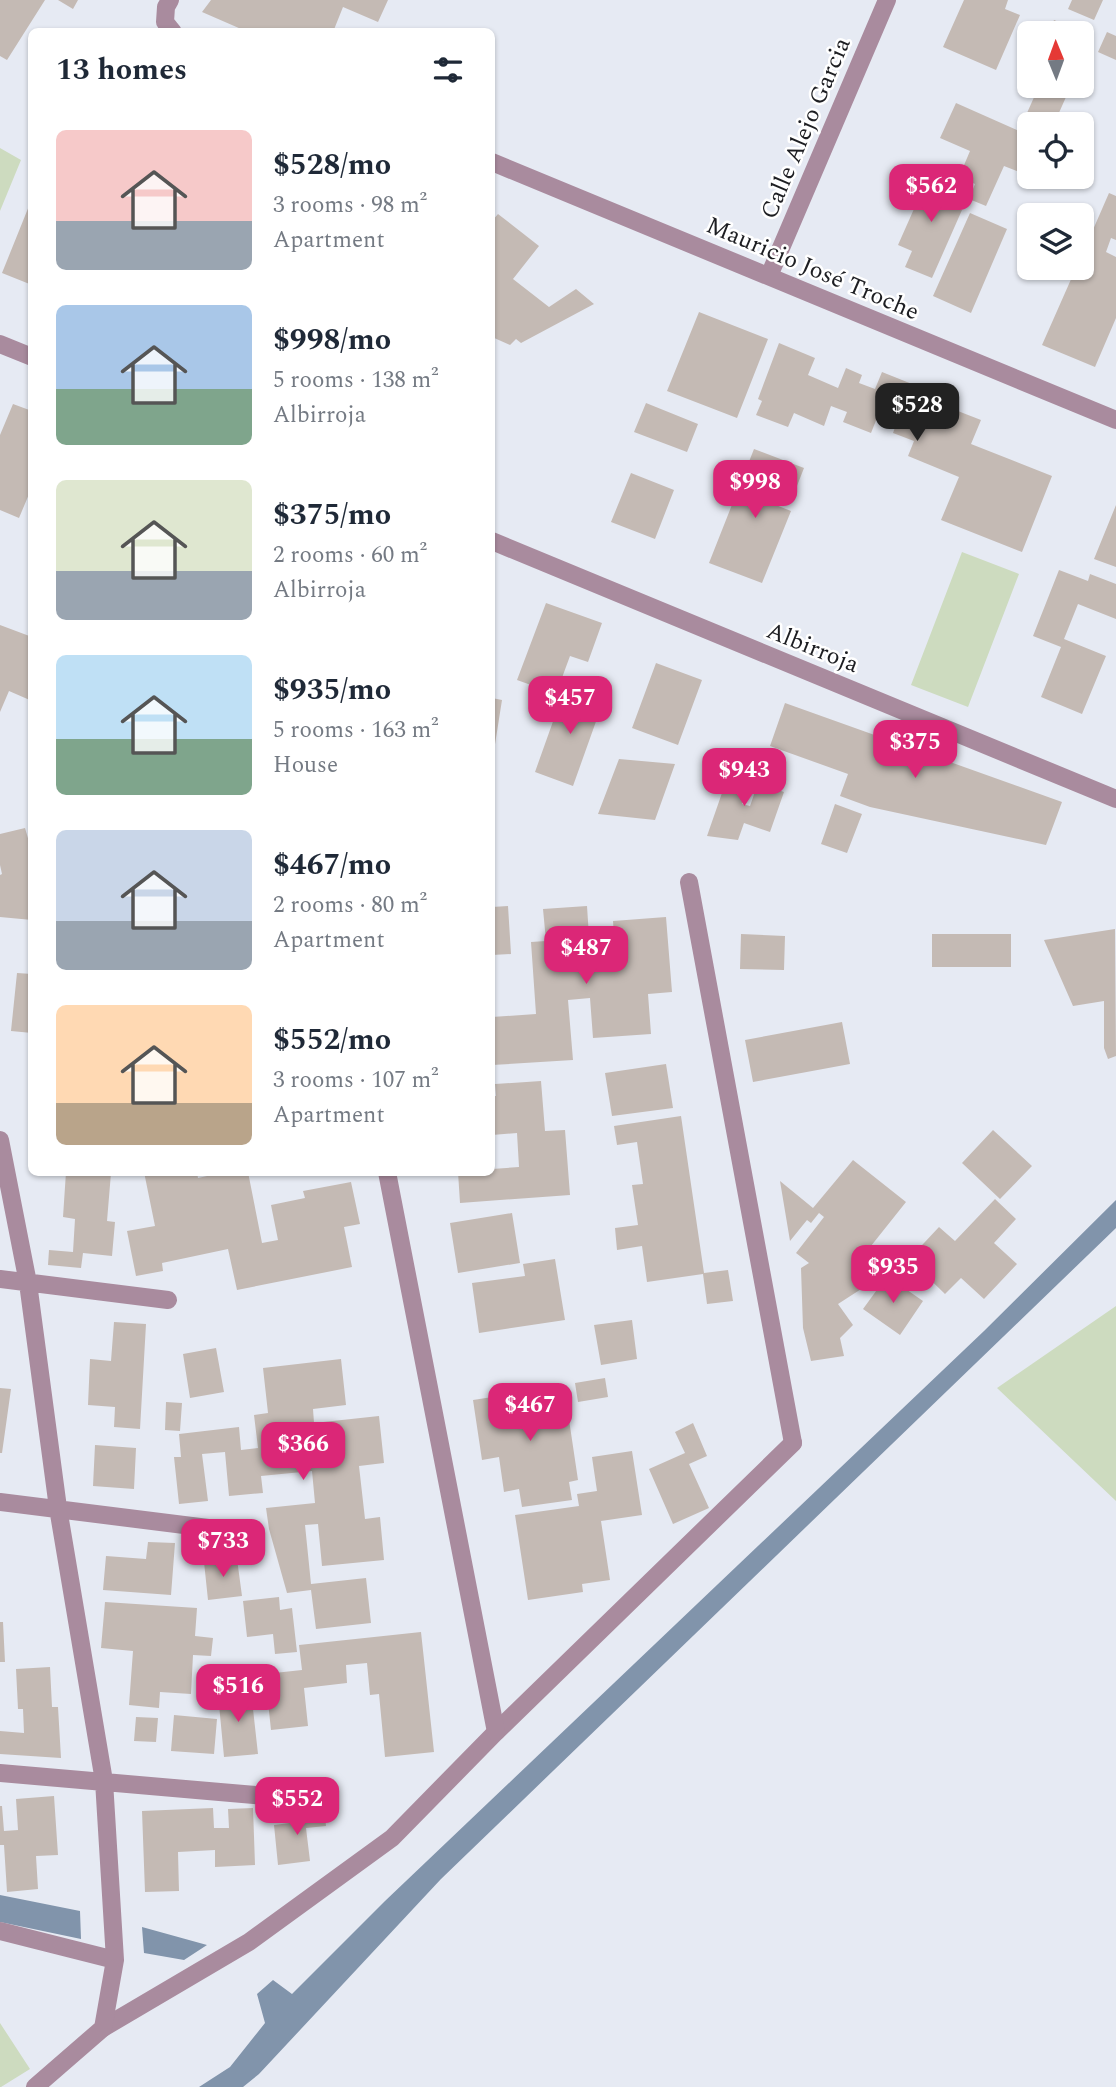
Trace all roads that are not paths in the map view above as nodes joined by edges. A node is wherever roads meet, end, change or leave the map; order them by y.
1 (170, 0) edge
2 (887, 0) edge
3 (170, 28) edge
4 (495, 163) edge
5 (769, 276) junction
6 (0, 344) edge
7 (28, 355) edge
8 (1116, 420) edge
9 (495, 542) edge
10 (1116, 799) edge
11 (690, 882) dead end
12 (0, 1140) edge
13 (388, 1176) edge
14 (0, 1279) edge
15 (28, 1283) junction
16 (168, 1300) dead end
17 (0, 1502) edge
18 (58, 1508) junction
19 (216, 1529) dead end
20 (496, 1732) junction
21 (0, 1773) edge
22 (104, 1781) junction
23 (278, 1797) dead end
24 (0, 1931) edge
25 (115, 1960) junction
26 (103, 2028) junction
27 (34, 2087) edge

1 - 3 street
2 - 5 street, Calle Alejo Garcia
4 - 5 street, Mauricio José Troche
5 - 8 street, Mauricio José Troche
6 - 7 street
9 - 10 street, Albirroja
11 - 20 street
12 - 15 street
13 - 20 street
14 - 15 street
15 - 16 street
15 - 18 street
17 - 18 street
18 - 19 street
18 - 22 street
20 - 26 street
21 - 22 street
22 - 23 street
22 - 25 street
24 - 25 street
25 - 26 street
26 - 27 street

